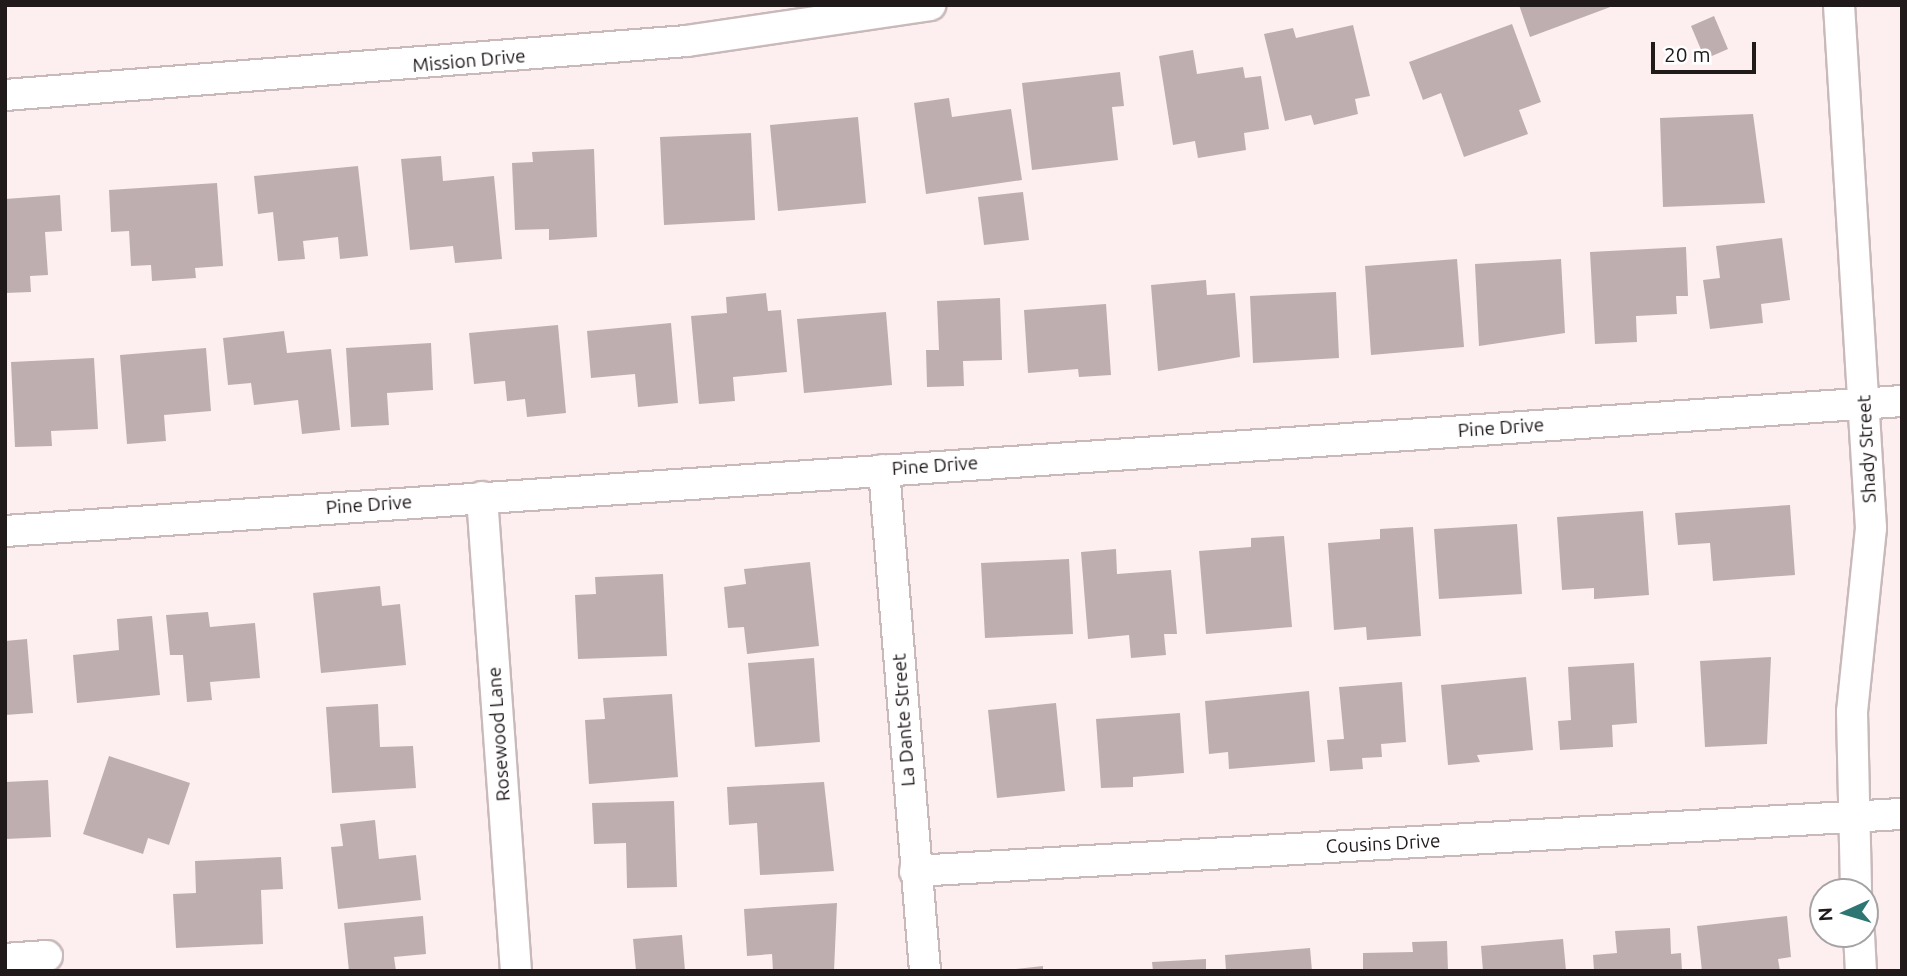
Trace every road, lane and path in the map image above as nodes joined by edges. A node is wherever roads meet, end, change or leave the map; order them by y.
1 (930, 5) edge
2 (1839, 5) edge
3 (5, 95) edge
4 (1902, 401) edge
5 (1865, 404) junction
6 (884, 470) junction
7 (482, 497) junction
8 (5, 531) edge
9 (1902, 814) edge
10 (1850, 818) junction
11 (915, 871) junction
12 (1855, 878) edge
13 (1860, 948) edge
14 (47, 956) dead end
15 (5, 960) edge
16 (516, 971) edge
17 (925, 971) edge
18 (1861, 971) edge

1 - 3 street, Mission Drive
2 - 5 street, Shady Street
4 - 5 street, Pine Drive
5 - 6 street, Pine Drive
5 - 10 street, Shady Street
6 - 7 street, Pine Drive
6 - 11 street, La Dante Street
7 - 8 street, Pine Drive
7 - 16 street, Rosewood Lane
9 - 10 street, Cousins Drive
10 - 11 street, Cousins Drive
10 - 12 street, Shady Street
11 - 17 street, La Dante Street
13 - 18 street
14 - 15 street

